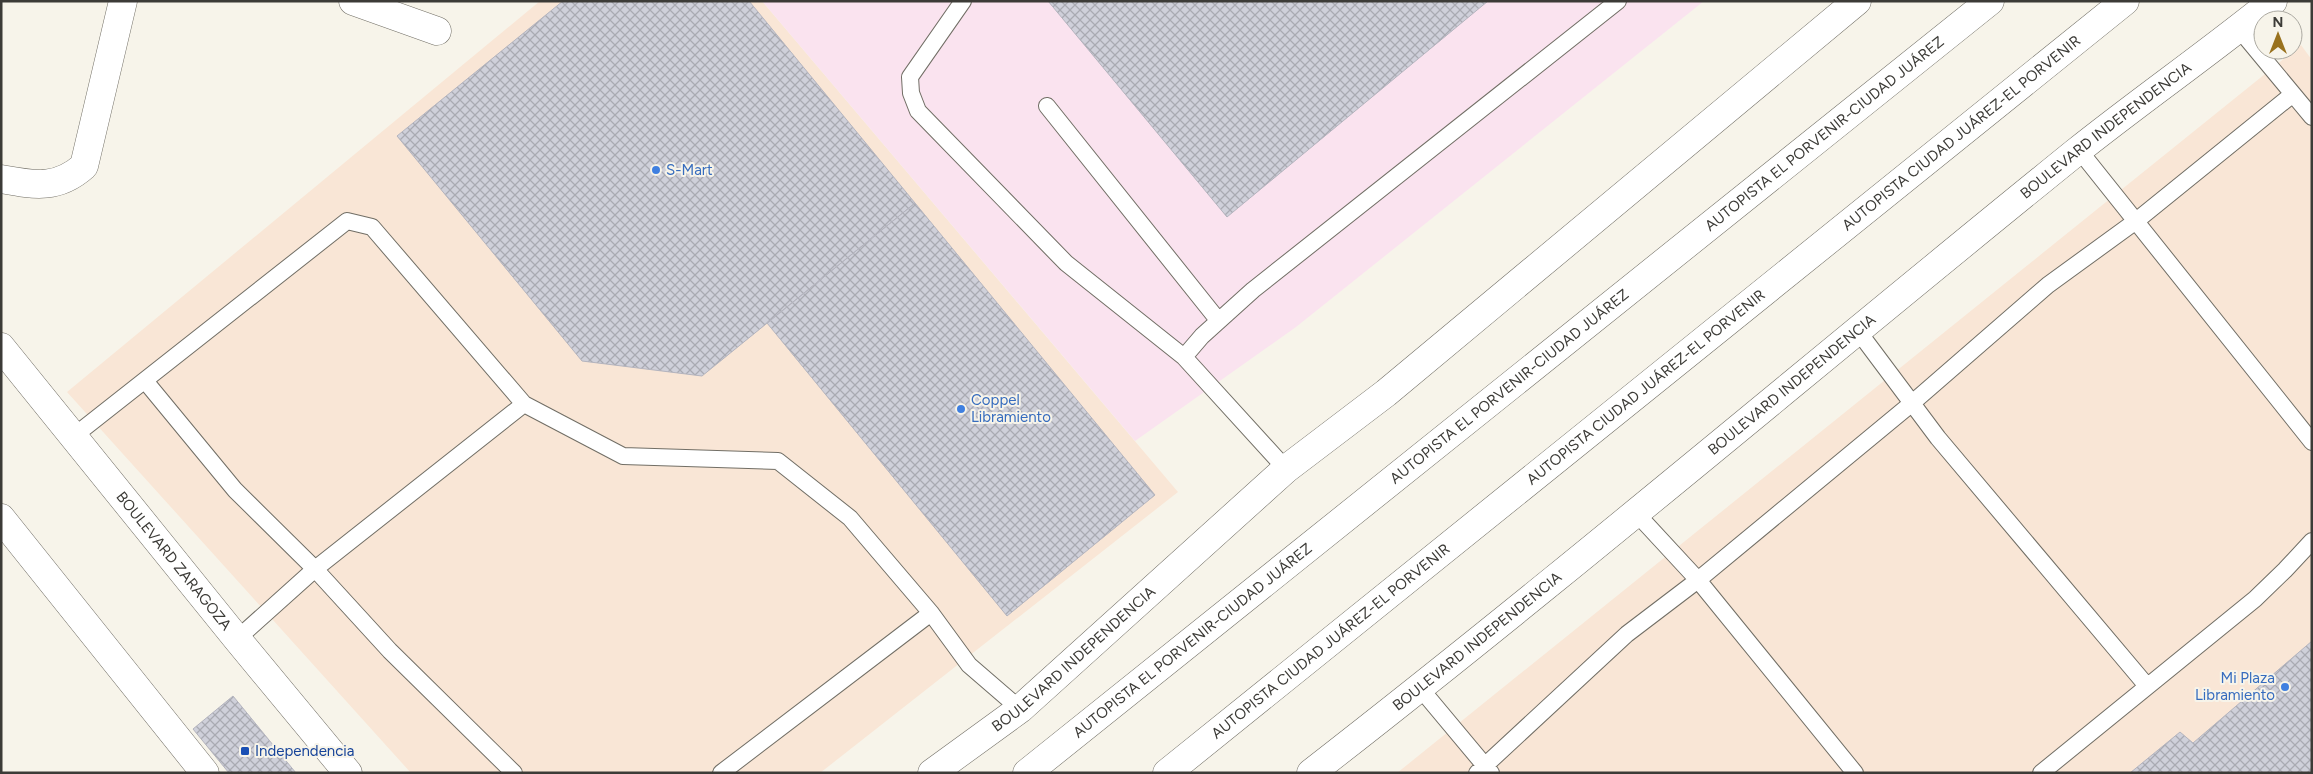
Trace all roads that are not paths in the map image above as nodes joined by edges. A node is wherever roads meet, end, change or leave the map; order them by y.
1 (123, 1) edge
2 (353, 1) edge
3 (963, 1) edge
4 (1618, 1) edge
5 (1857, 1) edge
6 (1990, 1) edge
7 (2125, 1) edge
8 (2273, 1) edge
9 (2239, 29) junction
10 (437, 31) dead end
11 (2293, 94) junction
12 (1047, 106) dead end
13 (2312, 117) edge
14 (2079, 150) junction
15 (1, 180) edge
16 (2136, 221) junction
17 (1218, 320) junction
18 (1858, 332) junction
19 (1, 347) edge
20 (1184, 357) junction
21 (146, 382) junction
22 (524, 404) junction
23 (1911, 404) junction
24 (74, 436) junction
25 (2311, 441) edge
26 (1286, 468) junction
27 (1636, 513) junction
28 (1, 518) edge
29 (2312, 541) edge
30 (315, 568) junction
31 (1698, 580) junction
32 (931, 613) junction
33 (237, 639) junction
34 (2147, 686) junction
35 (1420, 688) junction
36 (1020, 709) junction
37 (1485, 770) edge
38 (205, 773) edge
39 (348, 773) edge
40 (514, 773) edge
41 (722, 773) edge
42 (932, 773) edge
43 (1027, 773) edge
44 (1167, 773) edge
45 (1311, 773) edge
46 (1854, 773) edge
47 (2041, 773) edge

1 - 15 main road
2 - 10 main road
3 - 20 lane
4 - 17 lane
5 - 26 main road, BOULEVARD INDEPENDENCIA
6 - 43 main road, AUTOPISTA EL PORVENIR-CIUDAD JUÁREZ
7 - 44 main road, AUTOPISTA CIUDAD JUÁREZ-EL PORVENIR
8 - 9 main road, BOULEVARD INDEPENDENCIA
9 - 11 lane
9 - 14 main road, BOULEVARD INDEPENDENCIA
11 - 13 lane
11 - 16 lane
12 - 17 lane
14 - 16 lane
14 - 18 main road, BOULEVARD INDEPENDENCIA
16 - 23 lane
16 - 25 lane
17 - 20 lane
18 - 23 lane
18 - 27 main road, BOULEVARD INDEPENDENCIA
19 - 24 main road, BOULEVARD ZARAGOZA
20 - 26 lane
21 - 22 lane
21 - 24 lane
21 - 30 lane
22 - 30 lane
22 - 32 lane
23 - 31 lane
23 - 34 lane
24 - 33 main road, BOULEVARD ZARAGOZA
26 - 36 main road, BOULEVARD INDEPENDENCIA
27 - 31 lane
27 - 35 main road, BOULEVARD INDEPENDENCIA
28 - 38 main road
29 - 34 lane
30 - 33 lane
30 - 40 lane
31 - 37 lane
31 - 46 lane
32 - 36 lane
32 - 41 lane
33 - 39 main road, BOULEVARD ZARAGOZA
34 - 47 lane
35 - 37 lane
35 - 45 main road, BOULEVARD INDEPENDENCIA
36 - 42 main road, BOULEVARD INDEPENDENCIA

